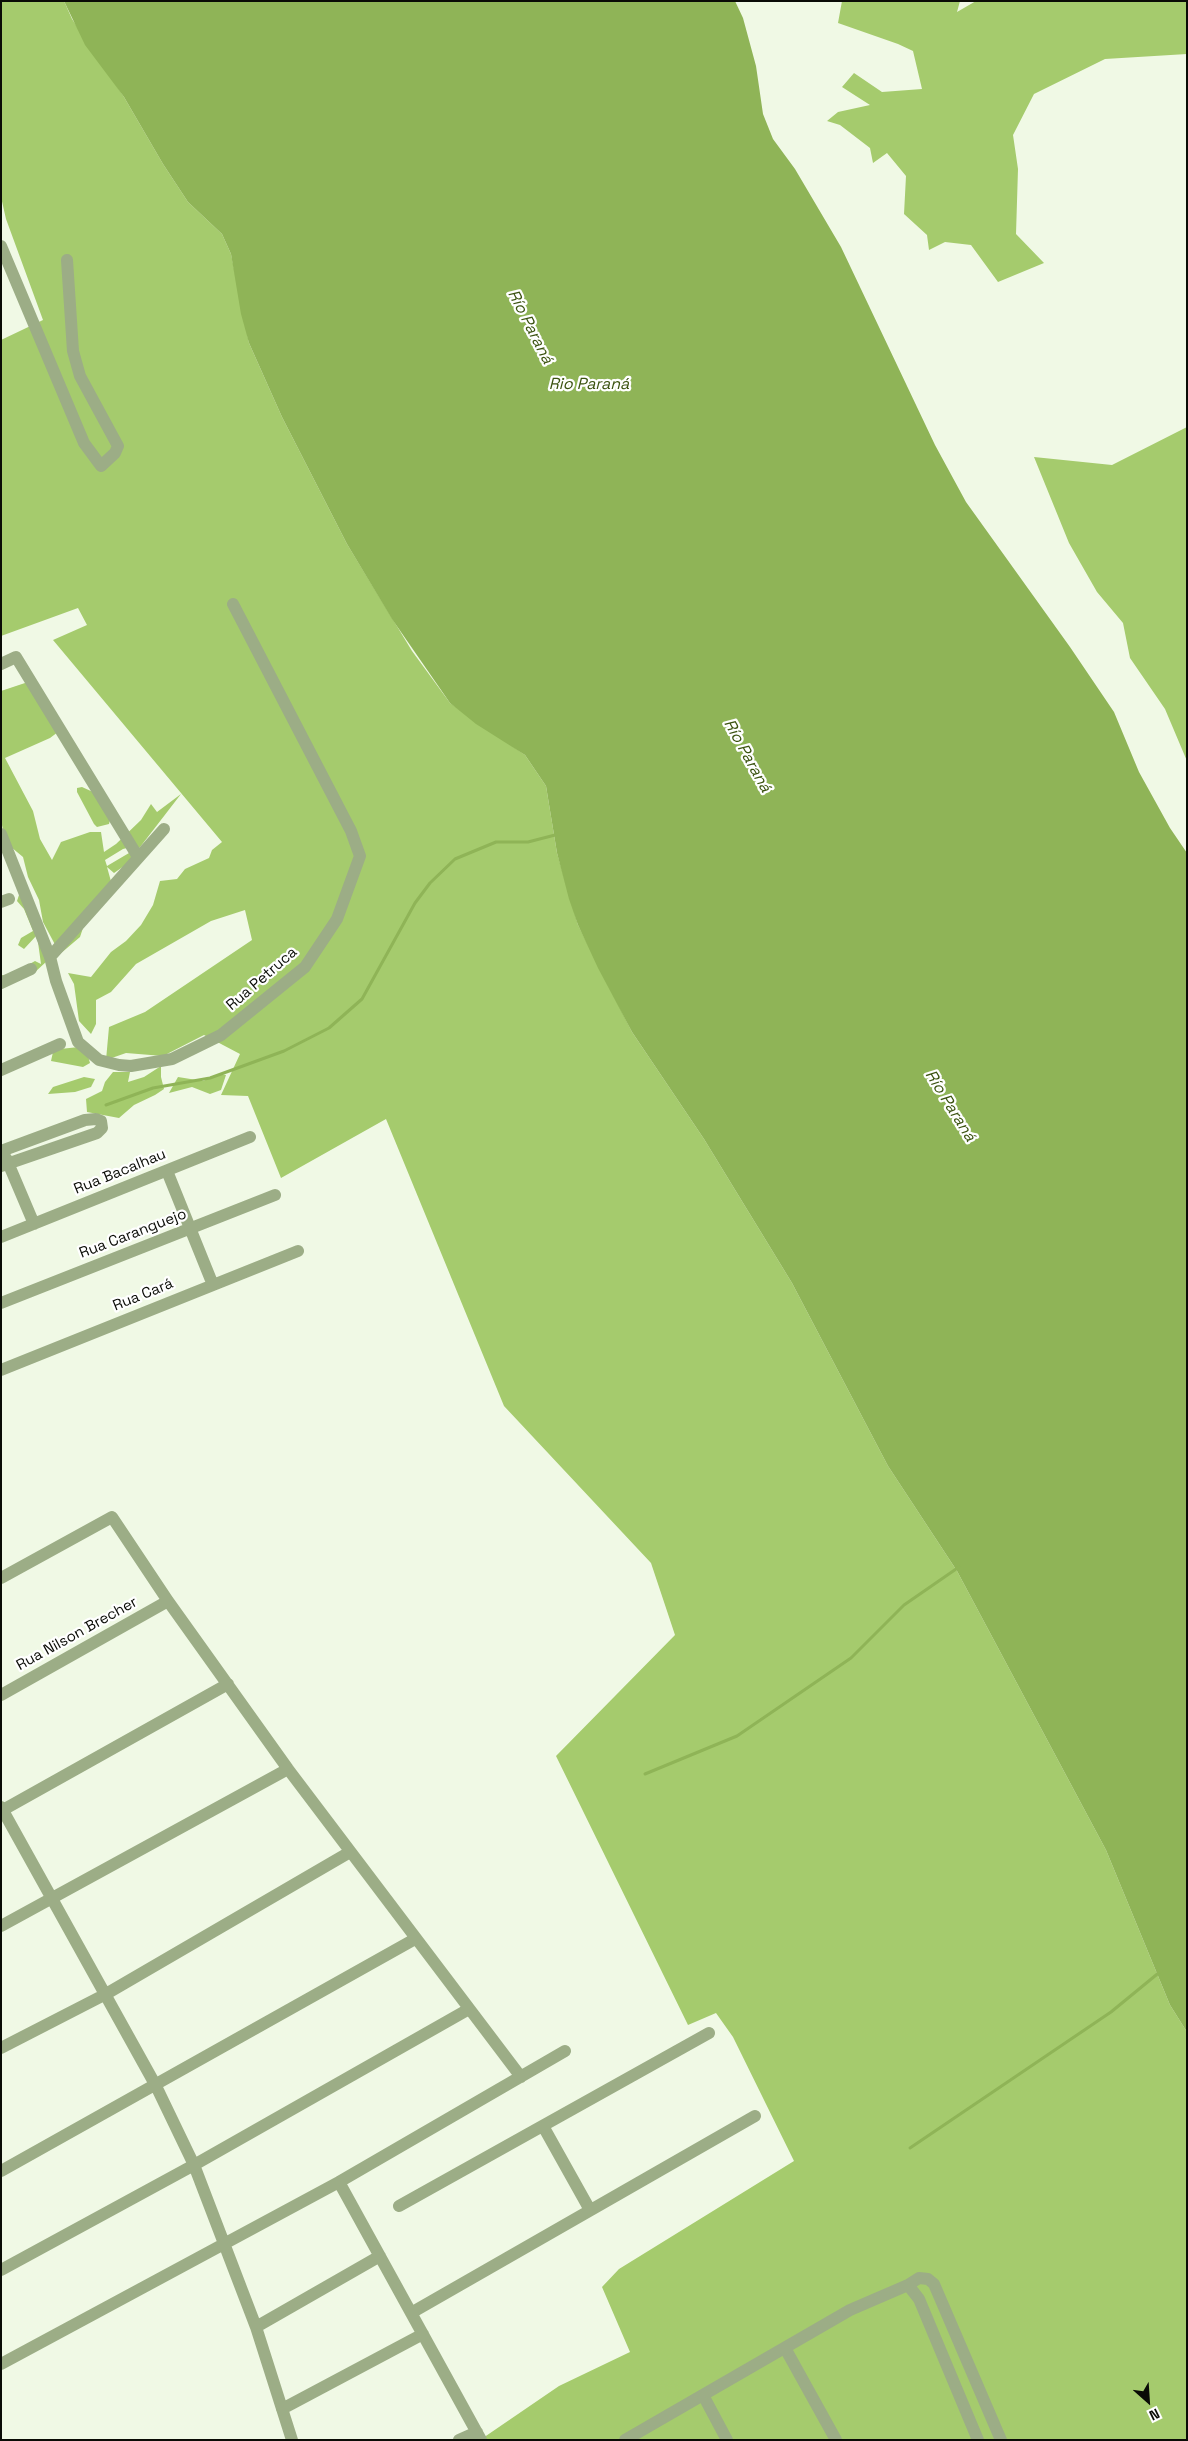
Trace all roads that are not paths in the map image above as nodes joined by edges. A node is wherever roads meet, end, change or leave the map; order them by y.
1 (1, 246) edge
2 (67, 260) dead end
3 (233, 604) dead end
4 (1, 664) edge
5 (164, 830) dead end
6 (1, 834) edge
7 (138, 857) junction
8 (50, 957) junction
9 (30, 969) dead end
10 (1, 983) edge
11 (60, 1044) dead end
12 (1, 1070) edge
13 (250, 1137) dead end
14 (2, 1149) edge
15 (4, 1165) edge
16 (167, 1171) junction
17 (275, 1195) dead end
18 (34, 1224) junction
19 (190, 1229) junction
20 (1, 1237) edge
21 (298, 1251) dead end
22 (213, 1285) junction
23 (1, 1303) edge
24 (1, 1370) edge
25 (1, 1578) edge
26 (168, 1601) junction
27 (228, 1684) junction
28 (1, 1695) edge
29 (288, 1769) junction
30 (2, 1810) edge
31 (350, 1852) junction
32 (51, 1899) junction
33 (1, 1926) edge
34 (415, 1939) junction
35 (106, 1994) junction
36 (469, 2009) junction
37 (709, 2032) dead end
38 (1, 2048) edge
39 (564, 2051) dead end
40 (521, 2077) junction
41 (156, 2086) junction
42 (755, 2116) dead end
43 (543, 2126) junction
44 (194, 2165) junction
45 (1, 2171) edge
46 (339, 2182) junction
47 (399, 2206) dead end
48 (590, 2210) junction
49 (223, 2243) junction
50 (380, 2256) junction
51 (1, 2270) edge
52 (908, 2285) junction
53 (411, 2313) junction
54 (256, 2327) junction
55 (423, 2334) junction
56 (785, 2348) junction
57 (1, 2364) edge
58 (702, 2395) junction
59 (282, 2409) junction
60 (479, 2436) edge
61 (292, 2440) edge
62 (458, 2440) edge
63 (625, 2440) edge
64 (727, 2440) edge
65 (836, 2440) edge
66 (978, 2440) edge
67 (1001, 2440) edge

1 - 2 street
3 - 8 street, Rua Petruca
4 - 7 street
5 - 7 street
6 - 8 street, Rua Petruca
7 - 8 street
9 - 10 street
11 - 12 street
13 - 16 street, Rua Bacalhau
14 - 15 street
14 - 15 street
15 - 18 street
16 - 18 street, Rua Bacalhau
16 - 19 street
17 - 19 street, Rua Caranguejo
18 - 20 street, Rua Bacalhau
19 - 22 street
19 - 23 street, Rua Caranguejo
21 - 22 street, Rua Cará
22 - 24 street, Rua Cará
25 - 26 street
26 - 27 street
26 - 28 street, Rua Nilson Brecher
27 - 29 street
27 - 30 street
29 - 31 street
29 - 32 street
30 - 32 street
31 - 34 street
31 - 35 street
32 - 33 street
32 - 35 street
34 - 36 street
34 - 41 street
35 - 38 street
35 - 41 street
36 - 40 street
36 - 44 street
37 - 43 street
39 - 40 street
40 - 46 street
41 - 44 street
41 - 45 street
42 - 48 street
43 - 47 street
43 - 48 street
44 - 49 street
44 - 51 street
46 - 49 street
46 - 50 street
48 - 53 street
49 - 54 street
49 - 57 street
50 - 53 street
50 - 54 street
52 - 56 street
52 - 66 street
52 - 67 street
53 - 55 street
54 - 59 street
55 - 59 street
55 - 60 street
56 - 58 street
56 - 65 street
58 - 63 street
58 - 64 street
59 - 61 street
60 - 62 street

